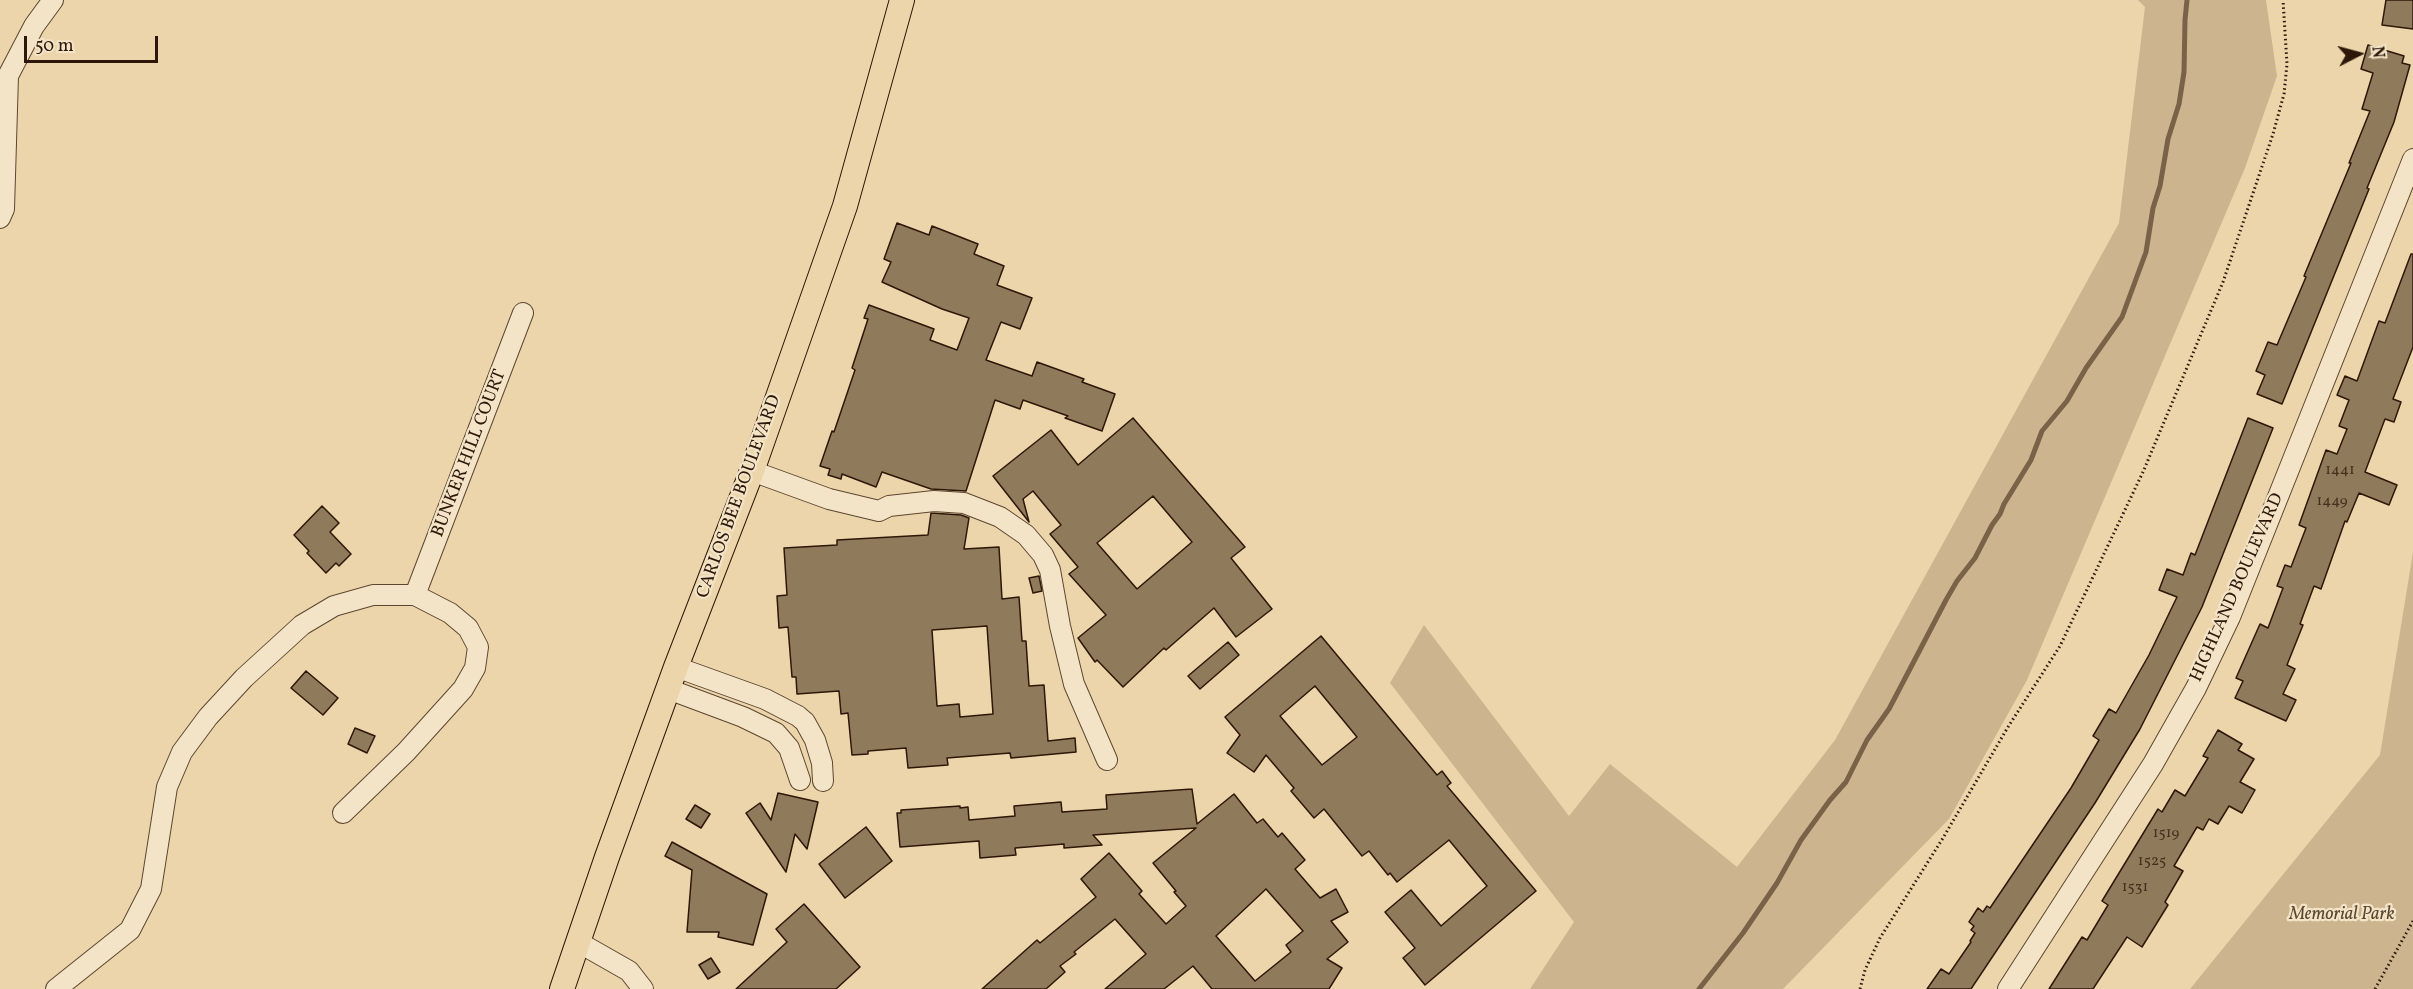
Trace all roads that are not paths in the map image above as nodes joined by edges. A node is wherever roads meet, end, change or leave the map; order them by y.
1 (53, 0) edge
2 (902, 0) edge
3 (8, 61) edge
4 (2413, 159) edge
5 (0, 218) edge
6 (523, 313) dead end
7 (752, 471) junction
8 (415, 595) junction
9 (672, 678) junction
10 (1107, 760) dead end
11 (800, 780) dead end
12 (824, 781) dead end
13 (343, 813) dead end
14 (578, 942) junction
15 (56, 989) edge
16 (562, 989) edge
17 (643, 989) edge
18 (2008, 989) edge

1 - 3 street
2 - 7 main road, CARLOS BEE BOULEVARD
3 - 5 street
4 - 18 street, HIGHLAND BOULEVARD
6 - 8 street, BUNKER HILL COURT
7 - 9 main road, CARLOS BEE BOULEVARD
7 - 10 street
8 - 13 street
8 - 15 street
9 - 11 street
9 - 12 street
9 - 14 main road, CARLOS BEE BOULEVARD
14 - 16 main road, CARLOS BEE BOULEVARD
14 - 17 street

